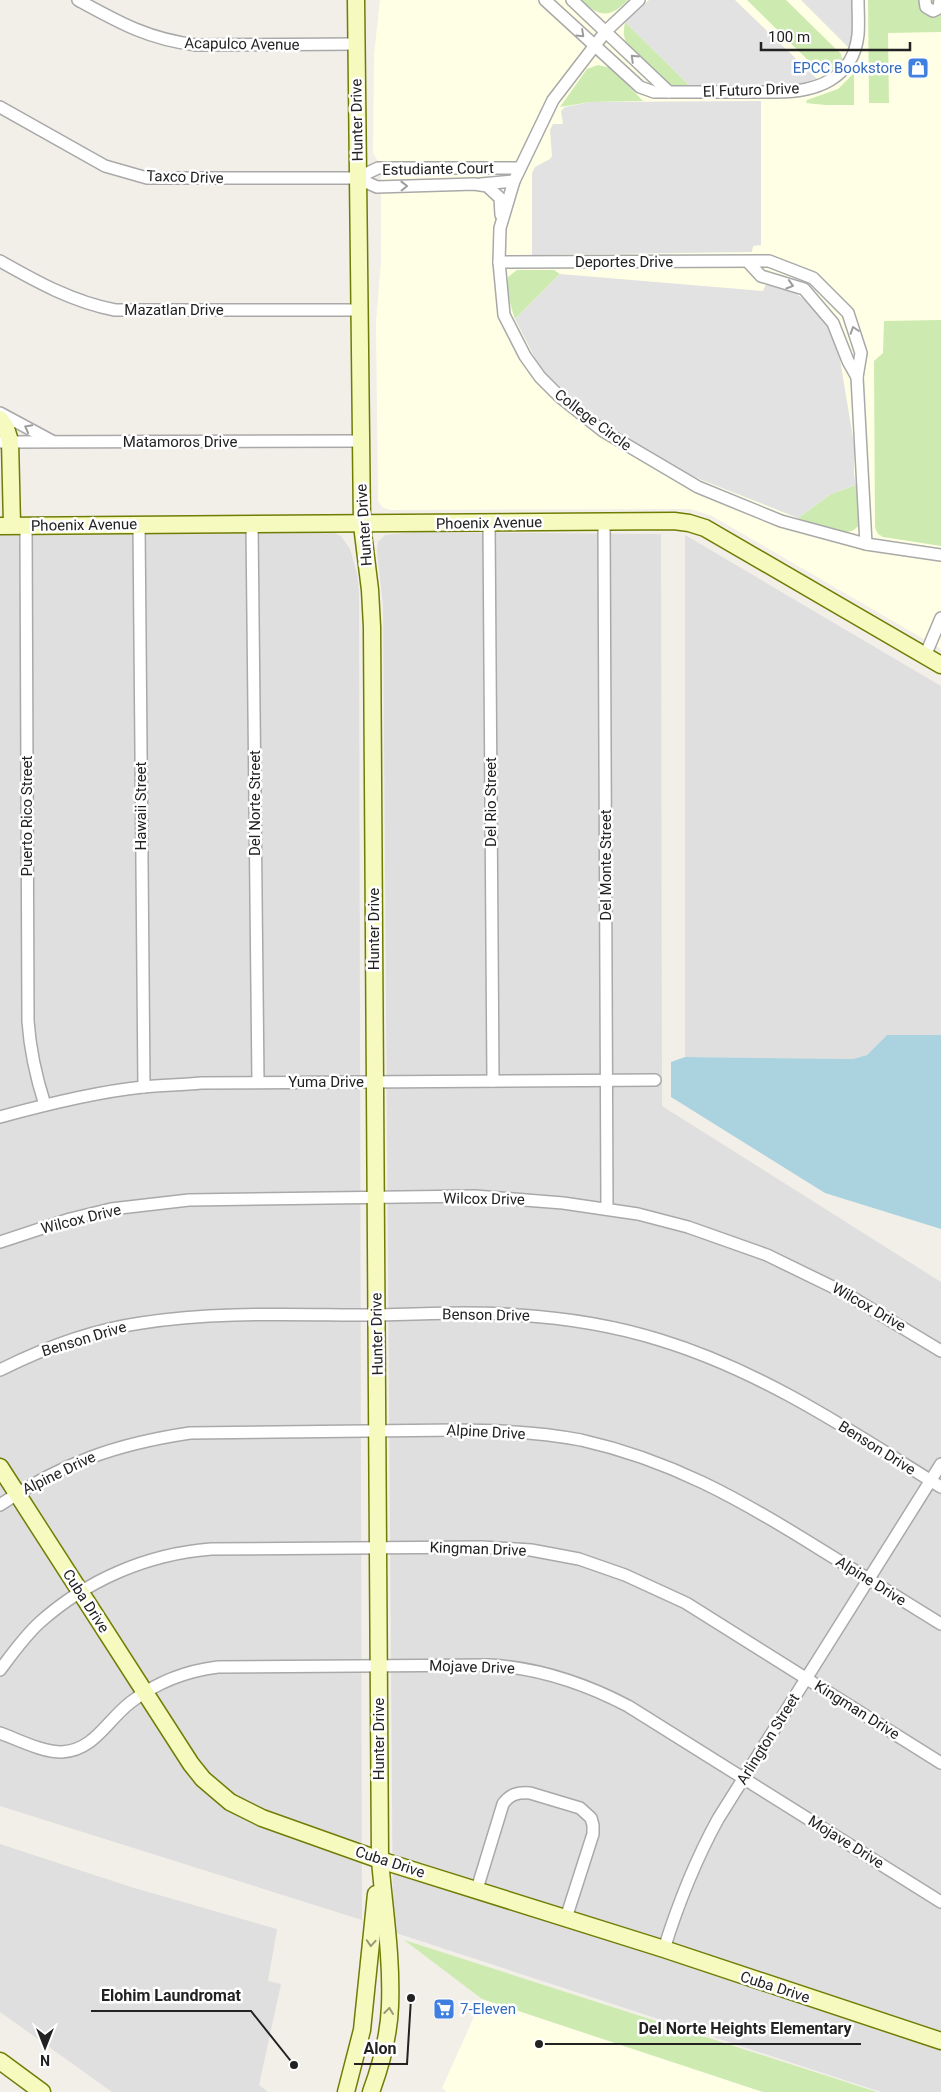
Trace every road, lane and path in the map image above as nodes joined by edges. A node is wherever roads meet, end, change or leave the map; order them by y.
1 (78, 0) edge
2 (356, 0) edge
3 (545, 0) edge
4 (572, 0) edge
5 (639, 0) edge
6 (858, 0) edge
7 (925, 0) edge
8 (940, 0) edge
9 (606, 31) junction
10 (356, 44) junction
11 (594, 46) junction
12 (669, 92) junction
13 (0, 107) edge
14 (519, 168) junction
15 (357, 178) junction
16 (514, 181) junction
17 (474, 184) junction
18 (500, 228) junction
19 (0, 261) edge
20 (498, 262) junction
21 (749, 263) junction
22 (359, 310) junction
23 (857, 377) junction
24 (0, 413) edge
25 (0, 419) edge
26 (5, 441) edge
27 (360, 441) junction
28 (56, 443) junction
29 (604, 521) junction
30 (489, 522) junction
31 (252, 524) junction
32 (139, 525) junction
33 (362, 525) junction
34 (12, 526) edge
35 (866, 544) junction
36 (941, 554) edge
37 (941, 618) edge
38 (936, 661) edge
39 (607, 1080) junction
40 (655, 1080) dead end
41 (493, 1081) junction
42 (258, 1082) junction
43 (375, 1082) junction
44 (144, 1087) junction
45 (45, 1104) junction
46 (0, 1117) edge
47 (376, 1198) junction
48 (607, 1208) junction
49 (0, 1242) edge
50 (376, 1314) junction
51 (941, 1350) edge
52 (0, 1370) edge
53 (377, 1429) junction
54 (941, 1464) edge
55 (0, 1467) edge
56 (930, 1481) junction
57 (941, 1488) edge
58 (17, 1494) junction
59 (0, 1505) edge
60 (378, 1548) junction
61 (868, 1579) junction
62 (80, 1593) junction
63 (941, 1624) edge
64 (379, 1665) junction
65 (0, 1670) edge
66 (806, 1679) junction
67 (144, 1693) junction
68 (0, 1734) edge
69 (941, 1763) edge
70 (744, 1778) junction
71 (380, 1860) junction
72 (477, 1889) junction
73 (941, 1902) edge
74 (566, 1918) junction
75 (664, 1950) junction
76 (941, 2041) edge
77 (0, 2062) edge
78 (42, 2092) edge
79 (346, 2092) edge
80 (371, 2092) edge

1 - 10 street, Acapulco Avenue
2 - 10 main road, Hunter Drive
3 -> 11 street, El Futuro Drive
4 - 9 street
5 - 9 street, College Circle
6 - 12 street, El Futuro Drive
7 - 8 street
9 - 11 street, College Circle
12 -> 9 street
10 - 15 main road, Hunter Drive
11 - 12 street, El Futuro Drive
11 - 14 street, College Circle
13 - 15 street, Taxco Drive
14 - 15 street, Estudiante Court
14 - 16 street, College Circle
15 -> 17 street, Estudiante Court
15 - 22 main road, Hunter Drive
16 - 17 street, Estudiante Court
16 - 18 street, College Circle
17 - 18 street, Estudiante Court
18 - 20 street, College Circle
19 - 22 street, Mazatlan Drive
20 - 21 street, Deportes Drive
20 - 35 street, College Circle
21 -> 23 street, Deportes Drive
23 -> 21 street, Deportes Drive
22 - 27 main road, Hunter Drive
23 - 35 street, Deportes Drive
28 -> 24 street
25 - 26 main road
26 - 28 street, Matamoros Drive
26 - 34 main road, Puerto Rico Street
27 - 28 street, Matamoros Drive
27 - 33 main road, Hunter Drive
29 - 30 main road, Phoenix Avenue
29 - 38 main road, Phoenix Avenue
29 - 39 street, Del Monte Street
30 - 33 main road, Phoenix Avenue
30 - 41 street, Del Rio Street
31 - 32 main road, Phoenix Avenue
31 - 33 main road, Phoenix Avenue
31 - 42 street, Del Norte Street
32 - 34 main road, Phoenix Avenue
32 - 44 street, Hawaii Street
33 - 43 main road, Hunter Drive
34 - 45 street, Puerto Rico Street
35 - 36 street, College Circle
37 - 38 street
39 - 40 street, Yuma Drive
39 - 41 street, Yuma Drive
39 - 48 street, Del Monte Street
41 - 43 street, Yuma Drive
42 - 43 street, Yuma Drive
42 - 44 street, Yuma Drive
43 - 47 main road, Hunter Drive
44 - 45 street, Yuma Drive
45 - 46 street, Yuma Drive
47 - 48 street, Wilcox Drive
47 - 49 street, Wilcox Drive
47 - 50 main road, Hunter Drive
48 - 51 street, Wilcox Drive
50 - 52 street, Benson Drive
50 - 53 main road, Hunter Drive
50 - 56 street, Benson Drive
53 - 58 street, Alpine Drive
53 - 60 main road, Hunter Drive
53 - 61 street, Alpine Drive
54 - 56 street, Arlington Street
55 - 58 main road, Cuba Drive
56 - 57 street, Benson Drive
56 - 61 street, Arlington Street
58 - 59 street, Alpine Drive
58 - 62 main road, Cuba Drive
60 - 62 street, Kingman Drive
60 - 64 main road, Hunter Drive
60 - 66 street, Kingman Drive
61 - 63 street, Alpine Drive
61 - 66 street, Arlington Street
62 - 65 street, Kingman Drive
62 - 67 main road, Cuba Drive
64 - 67 street, Mojave Drive
64 - 70 street, Mojave Drive
64 - 71 main road, Hunter Drive
66 - 69 street, Kingman Drive
66 - 70 street, Arlington Street
67 - 68 street, Mojave Drive
67 - 71 main road, Cuba Drive
70 - 73 street, Mojave Drive
70 - 75 street, Arlington Street
71 - 72 main road, Cuba Drive
71 -> 79 main road, Hunter Drive
80 -> 71 main road, Hunter Drive
72 - 74 main road, Cuba Drive
72 - 74 street
74 - 75 main road, Cuba Drive
75 - 76 main road, Cuba Drive
77 - 78 main road

